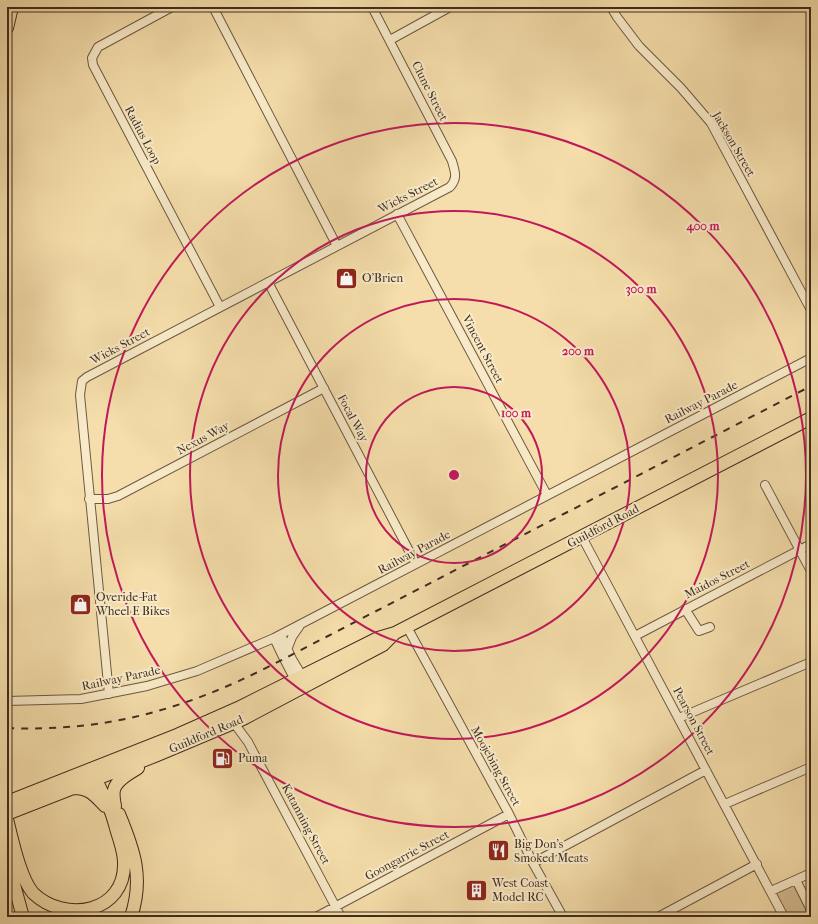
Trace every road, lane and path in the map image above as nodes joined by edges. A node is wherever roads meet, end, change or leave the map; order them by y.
1 (11, 7) edge
2 (172, 7) edge
3 (213, 7) edge
4 (372, 7) edge
5 (450, 7) edge
6 (611, 7) edge
7 (7, 24) edge
8 (7, 28) edge
9 (390, 40) junction
10 (450, 187) joint
11 (397, 214) junction
12 (337, 246) junction
13 (268, 282) junction
14 (220, 307) junction
15 (811, 310) edge
16 (811, 358) edge
17 (324, 388) junction
18 (811, 418) edge
19 (766, 485) dead end
20 (547, 495) junction
21 (89, 499) junction
22 (582, 537) junction
23 (811, 544) edge
24 (800, 550) junction
25 (416, 564) junction
26 (811, 571) edge
27 (685, 609) junction
28 (301, 624) junction
29 (407, 627) junction
30 (710, 627) dead end
31 (635, 636) junction
32 (278, 637) junction
33 (287, 650) junction
34 (811, 662) edge
35 (301, 683) junction
36 (109, 694) junction
37 (7, 702) edge
38 (235, 715) junction
39 (679, 718) junction
40 (155, 756) junction
41 (811, 767) edge
42 (706, 770) junction
43 (97, 773) junction
44 (73, 788) junction
45 (7, 802) edge
46 (725, 804) junction
47 (113, 808) junction
48 (7, 814) edge
49 (509, 814) junction
50 (7, 819) edge
51 (7, 859) edge
52 (533, 863) junction
53 (757, 864) junction
54 (811, 873) edge
55 (796, 880) junction
56 (771, 891) junction
57 (336, 906) junction
58 (811, 910) edge
59 (23, 917) edge
60 (131, 917) edge
61 (316, 917) edge
62 (342, 917) edge
63 (563, 917) edge
64 (658, 917) edge
65 (784, 917) edge

1 - 7 highway
1 - 8 highway
2 - 14 street, Radius Loop
3 - 12 street
4 - 9 street, Clune Street
5 - 9 street
6 - 15 street, Jackson Street
9 - 10 street, Clune Street
10 - 11 street, Wicks Street
11 - 12 street, Wicks Street
11 - 20 street, Vincent Street
12 - 13 street, Wicks Street
13 - 14 street, Wicks Street
13 - 17 street, Focal Way
14 - 21 street, Wicks Street
16 - 20 street, Railway Parade
17 - 21 street, Nexus Way
17 - 25 street, Focal Way
18 - 22 highway, Guildford Road
19 - 24 street
20 - 25 street, Railway Parade
21 - 36 street, Wicks Street
22 - 29 highway, Guildford Road
22 - 31 street, Pearson Street
23 - 24 street, Maidos Street
24 - 26 street
24 - 27 street, Maidos Street
25 - 28 street, Railway Parade
27 - 30 street
27 - 31 street, Maidos Street
28 - 32 street, Railway Parade
28 - 33 street
29 - 35 highway, Guildford Road
29 - 49 street, Moojebing Street
31 - 39 street, Pearson Street
32 - 33 street
32 - 35 street
32 - 36 street, Railway Parade
33 - 35 street
34 - 39 street
35 - 38 highway, Guildford Road
36 - 37 street, Railway Parade
38 - 40 highway, Guildford Road
38 - 43 highway, Guildford Road
38 - 57 street, Katanning Street
39 - 42 street, Pearson Street
40 - 43 highway, Guildford Road
40 - 47 highway
41 - 46 street
42 - 46 street, Pearson Street
42 - 52 street
43 - 44 highway, Guildford Road
43 - 45 highway, Guildford Road
43 - 47 highway
44 - 47 highway
44 - 48 highway, Guildford Road
46 - 53 street, Pearson Street
47 - 50 highway
47 - 60 highway
49 - 52 street, Moojebing Street
49 - 57 street, Goongarrie Street
51 - 59 highway
52 - 63 street, Moojebing Street
53 - 56 street, Pearson Street
53 - 64 street
54 - 55 street
55 - 56 street
55 - 58 street
56 - 65 street, Pearson Street
57 - 61 street, Goongarrie Street
57 - 62 street, Katanning Street

